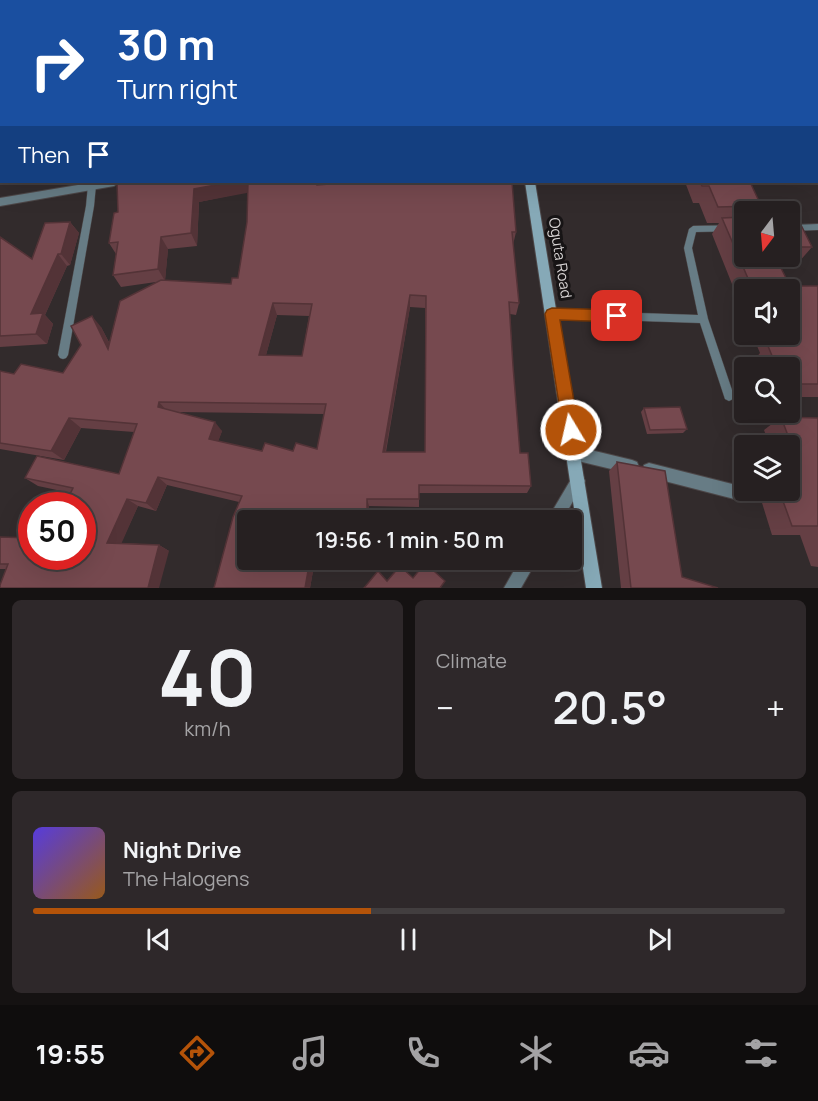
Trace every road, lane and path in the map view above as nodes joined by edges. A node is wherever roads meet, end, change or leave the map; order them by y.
1 (108, 183) edge
2 (530, 183) edge
3 (92, 186) junction
4 (0, 202) edge
5 (818, 227) edge
6 (734, 228) edge
7 (800, 228) edge
8 (552, 314) junction
9 (704, 319) junction
10 (63, 355) dead end
11 (729, 396) dead end
12 (574, 453) junction
13 (578, 481) junction
14 (734, 492) edge
15 (560, 510) edge
16 (523, 570) edge
17 (512, 588) edge
18 (594, 588) edge

1 - 3 street
2 - 8 main road, Oguta Road
3 - 4 street
3 - 10 lane
5 - 7 lane
6 - 9 lane
8 - 9 lane
8 - 12 main road, Oguta Road
9 - 11 lane
12 - 13 main road, Oguta Road
12 - 14 street
13 - 15 street
13 - 18 main road, Oguta Road
16 - 17 street

